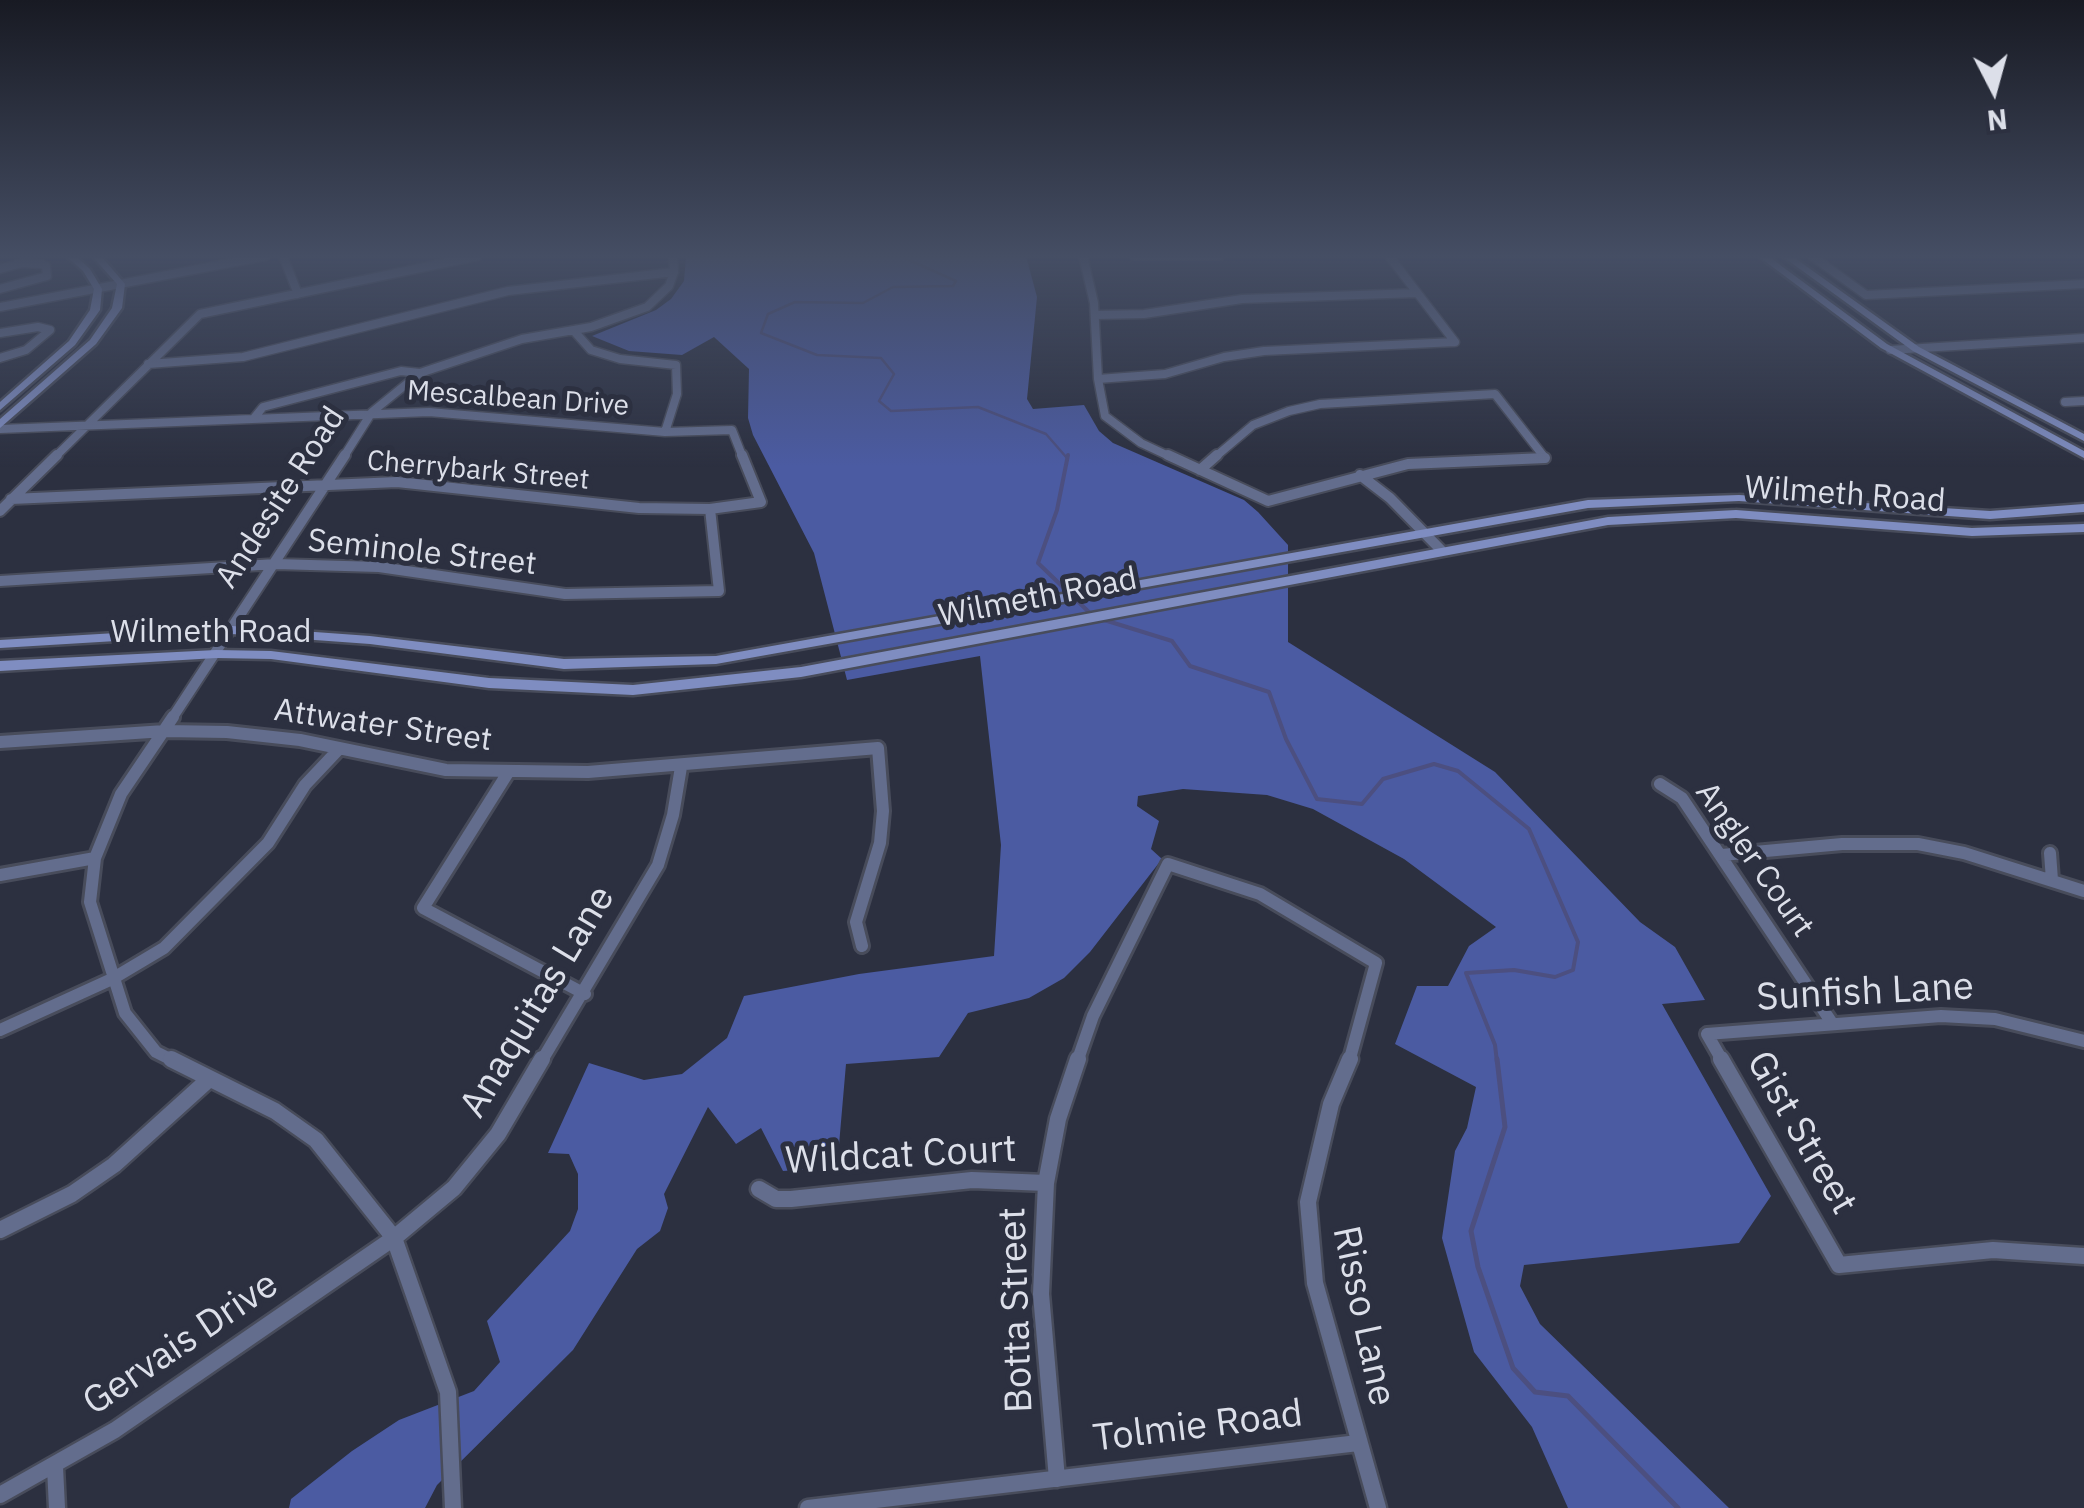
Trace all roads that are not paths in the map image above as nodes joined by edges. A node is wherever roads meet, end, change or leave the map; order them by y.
1 (85, 326) edge
2 (104, 326) edge
3 (187, 326) edge
4 (368, 326) edge
5 (591, 326) edge
6 (1096, 326) edge
7 (1443, 326) edge
8 (1858, 326) edge
9 (1884, 326) edge
10 (574, 332) junction
11 (0, 334) edge
12 (2084, 338) edge
13 (1916, 349) junction
14 (1890, 350) junction
15 (5, 357) edge
16 (148, 364) junction
17 (420, 373) junction
18 (1098, 379) junction
19 (2084, 401) edge
20 (2065, 402) dead end
21 (0, 407) edge
22 (372, 412) junction
23 (254, 418) junction
24 (82, 426) junction
25 (0, 427) edge
26 (664, 432) junction
27 (2084, 438) edge
28 (2084, 455) edge
29 (1200, 470) junction
30 (1360, 475) junction
31 (326, 483) junction
32 (12, 499) junction
33 (761, 502) joint
34 (710, 508) junction
35 (2084, 508) edge
36 (0, 511) edge
37 (2084, 528) edge
38 (1423, 532) junction
39 (1441, 550) junction
40 (276, 564) junction
41 (0, 581) edge
42 (232, 630) junction
43 (0, 644) edge
44 (216, 654) junction
45 (0, 666) edge
46 (164, 731) junction
47 (0, 742) edge
48 (339, 750) junction
49 (681, 768) junction
50 (509, 771) junction
51 (1660, 784) dead end
52 (2050, 853) dead end
53 (1722, 856) junction
54 (95, 858) junction
55 (1168, 864) joint
56 (0, 875) edge
57 (2052, 880) junction
58 (2084, 891) edge
59 (862, 946) dead end
60 (112, 979) junction
61 (585, 994) junction
62 (1832, 1023) junction
63 (0, 1030) edge
64 (1707, 1034) joint
65 (2084, 1040) edge
66 (207, 1080) junction
67 (1046, 1183) junction
68 (759, 1189) dead end
69 (0, 1230) edge
70 (394, 1238) junction
71 (2084, 1256) edge
72 (1358, 1443) junction
73 (55, 1467) junction
74 (1057, 1478) junction
75 (0, 1494) edge
76 (57, 1508) edge
77 (453, 1508) edge
78 (808, 1508) edge
79 (1378, 1508) edge

1 - 21 street
2 - 25 street
3 - 16 street
4 - 16 street
5 - 10 street, Andesite Road
6 - 18 street
7 - 18 street
8 - 14 street
9 - 13 street
10 - 17 street, Andesite Road
10 - 26 street
11 - 15 street
12 - 13 street
13 - 14 street
13 - 27 street
14 - 28 street
16 - 24 street
17 - 22 street, Andesite Road
17 - 23 street
18 - 29 street
19 - 20 street
22 - 23 street, Mescalbean Drive
22 - 26 street, Mescalbean Drive
22 - 31 street, Andesite Road
23 - 24 street, Mescalbean Drive
24 - 25 street, Mescalbean Drive
24 - 32 street
26 - 33 street, Mescalbean Drive
29 - 30 street
29 - 30 street
30 - 38 street
31 - 32 street, Cherrybark Street
31 - 34 street, Cherrybark Street
31 - 40 street, Andesite Road
32 - 36 street
33 - 34 street, Cherrybark Street
34 - 40 street, Seminole Street
35 - 38 street, Wilmeth Road
37 - 39 street, Wilmeth Road
38 - 39 street
38 - 42 street, Wilmeth Road
39 - 44 street, Wilmeth Road
40 - 41 street, Seminole Street
40 - 42 street, Andesite Road
42 - 43 street, Wilmeth Road
42 - 44 street, Andesite Road
44 - 45 street, Wilmeth Road
44 - 46 street, Andesite Road
46 - 47 street, Attwater Street
46 - 48 street, Attwater Street
46 - 54 street, Andesite Road
48 - 50 street, Attwater Street
48 - 60 street
49 - 50 street, Attwater Street
49 - 59 street, Attwater Street
49 - 61 street, Anaquitas Lane
50 - 61 street
51 - 53 street, Angler Court
52 - 57 street
53 - 57 street
53 - 62 street, Angler Court
54 - 56 street
54 - 60 street, Andesite Road
55 - 67 street, Botta Street
55 - 72 street, Risso Lane
57 - 58 street
60 - 63 street
60 - 66 street, Andesite Road
61 - 70 street, Anaquitas Lane
62 - 64 street, Sunfish Lane
62 - 65 street, Sunfish Lane
64 - 71 street, Gist Street
66 - 69 street
66 - 70 street, Andesite Road
67 - 68 street, Wildcat Court
67 - 74 street, Botta Street
70 - 73 street, Gervais Drive
70 - 77 street, Andesite Road
72 - 74 street, Tolmie Road
72 - 79 street, Risso Lane
73 - 75 street, Gervais Drive
73 - 76 street
74 - 78 street, Tolmie Road

